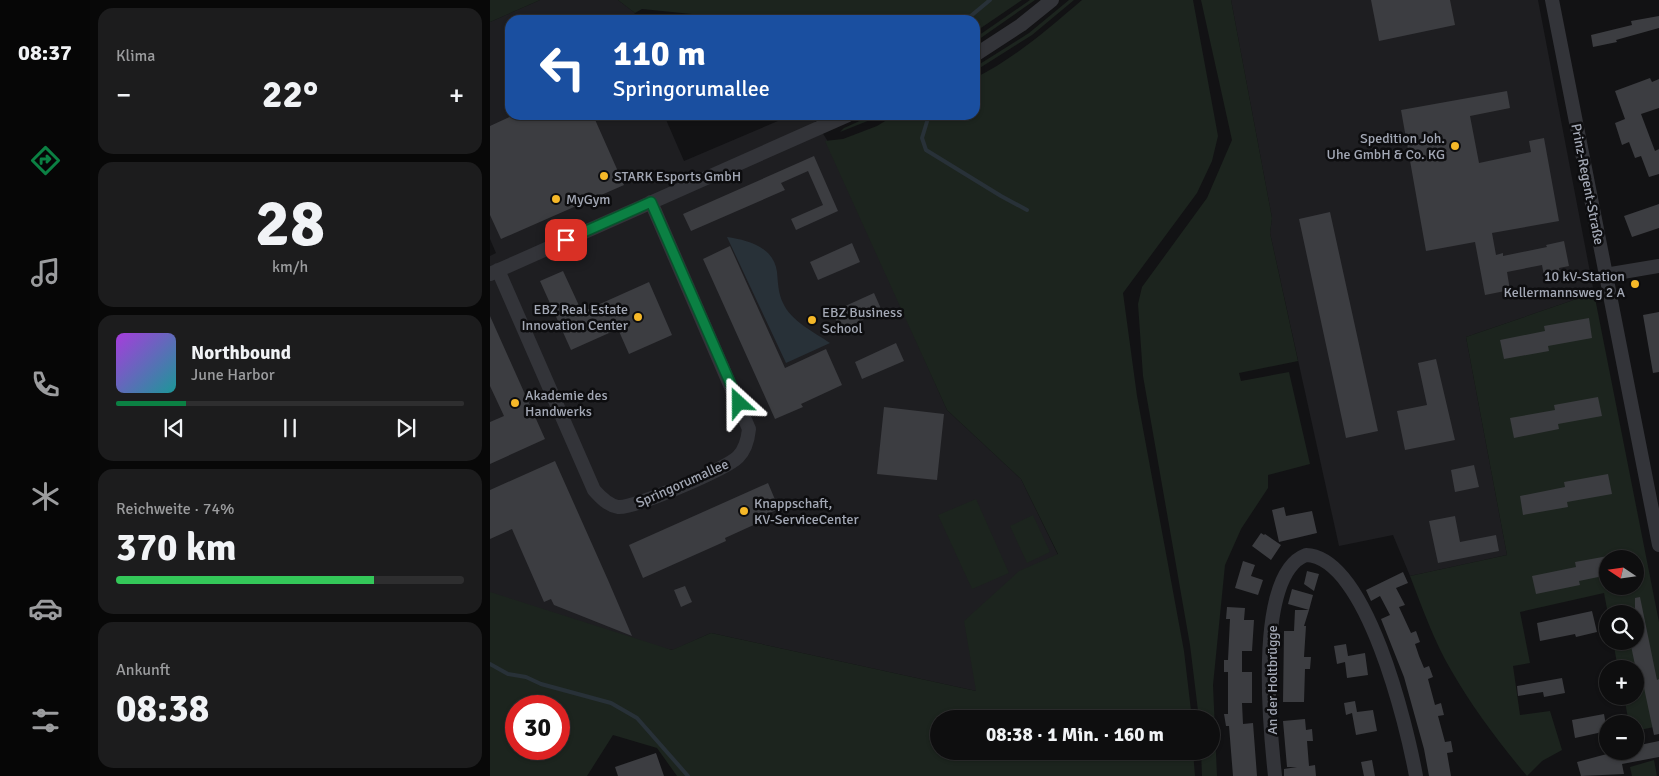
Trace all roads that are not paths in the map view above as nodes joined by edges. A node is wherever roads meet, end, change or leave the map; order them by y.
1 (1052, 0) edge
2 (1552, 0) edge
3 (980, 52) edge
4 (837, 120) edge
5 (651, 202) junction
6 (1659, 266) edge
7 (494, 272) edge
8 (1605, 275) junction
9 (1659, 545) edge
10 (1275, 776) edge
11 (1416, 776) edge

1 - 3 street
2 - 8 street, Prinz-Regent-Straße
4 - 5 street, Springorumallee
5 - 7 street, Springorumallee
5 - 7 street, Springorumallee
6 - 8 street
8 - 9 street, Prinz-Regent-Straße
10 - 11 street, An der Holtbrügge

